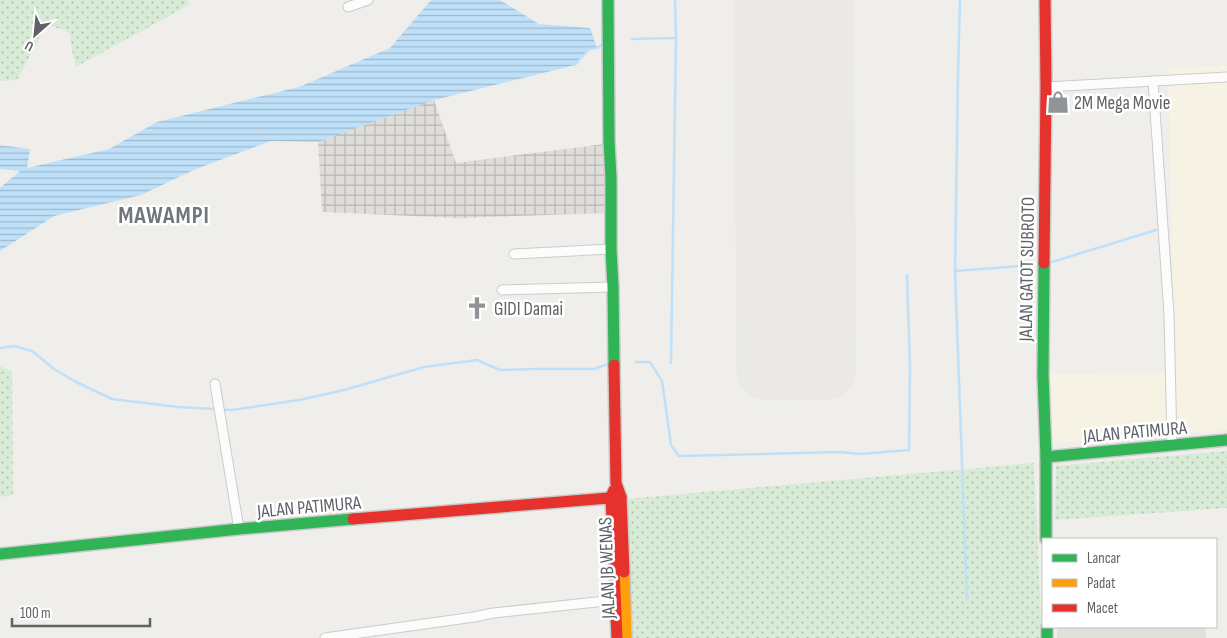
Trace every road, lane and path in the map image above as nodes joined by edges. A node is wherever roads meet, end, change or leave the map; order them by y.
1 (368, 0) edge
2 (608, 0) edge
3 (1045, 0) edge
4 (348, 8) dead end
5 (1227, 77) edge
6 (1153, 81) junction
7 (1046, 86) junction
8 (611, 249) junction
9 (514, 254) dead end
10 (613, 287) junction
11 (502, 290) dead end
12 (215, 384) dead end
13 (1227, 440) edge
14 (1172, 445) junction
15 (1046, 457) junction
16 (616, 497) junction
17 (239, 529) junction
18 (1046, 538) edge
19 (0, 554) edge
20 (615, 600) junction
21 (325, 638) edge
22 (617, 638) edge
23 (626, 638) edge

1 - 4 street
2 - 8 street
3 - 7 street, JALAN GATOT SUBROTO
5 - 6 street
6 - 7 street
6 - 14 street
7 - 15 street, JALAN GATOT SUBROTO
8 - 9 street
8 - 10 street
10 - 11 street
10 - 16 street
12 - 17 street
13 - 14 street, JALAN PATIMURA
14 - 15 street, JALAN PATIMURA
15 - 18 street, JALAN GATOT SUBROTO
16 - 17 street, JALAN PATIMURA
16 - 20 street, JALAN JB WENAS
16 - 23 street, JALAN JB WENAS
17 - 19 street, JALAN PATIMURA
20 - 21 street
20 - 22 street, JALAN JB WENAS

